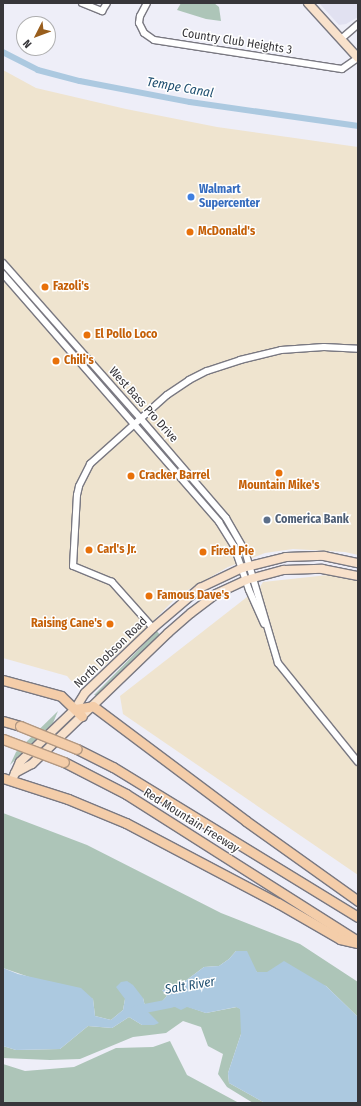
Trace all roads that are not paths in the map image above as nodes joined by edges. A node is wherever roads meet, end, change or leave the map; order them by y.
1 (82, 3) edge
2 (107, 3) edge
3 (147, 3) edge
4 (308, 3) edge
5 (358, 24) edge
6 (341, 39) junction
7 (358, 58) edge
8 (3, 263) edge
9 (3, 274) edge
10 (358, 349) edge
11 (140, 418) junction
12 (134, 424) junction
13 (358, 563) edge
14 (248, 572) junction
15 (358, 576) edge
16 (153, 628) junction
17 (3, 680) edge
18 (93, 706) junction
19 (75, 709) junction
20 (82, 716) junction
21 (3, 721) edge
22 (3, 738) edge
23 (358, 762) edge
24 (10, 777) edge
25 (358, 901) edge
26 (358, 917) edge
27 (358, 942) edge

1 - 2 street
3 - 7 street, Country Club Heights 3
4 - 6 main road
5 - 6 street
6 - 7 main road
8 - 11 street, West Bass Pro Drive
9 - 12 street, West Bass Pro Drive
10 - 11 street
11 - 12 street
11 - 14 street, West Bass Pro Drive
12 - 14 street, West Bass Pro Drive
12 - 16 street
13 - 14 main road, North Dobson Road
14 - 15 main road, North Dobson Road
14 - 16 main road, North Dobson Road
14 - 18 main road, North Dobson Road
14 - 23 street
16 - 19 main road, North Dobson Road
17 - 19 highway
18 - 19 highway
18 - 20 main road, North Dobson Road
18 - 25 highway
19 - 20 highway
19 - 24 main road, North Dobson Road
20 - 24 main road, North Dobson Road
21 - 26 highway, Red Mountain Freeway, bridge
22 - 27 highway, Red Mountain Freeway, bridge
24 - 27 highway

